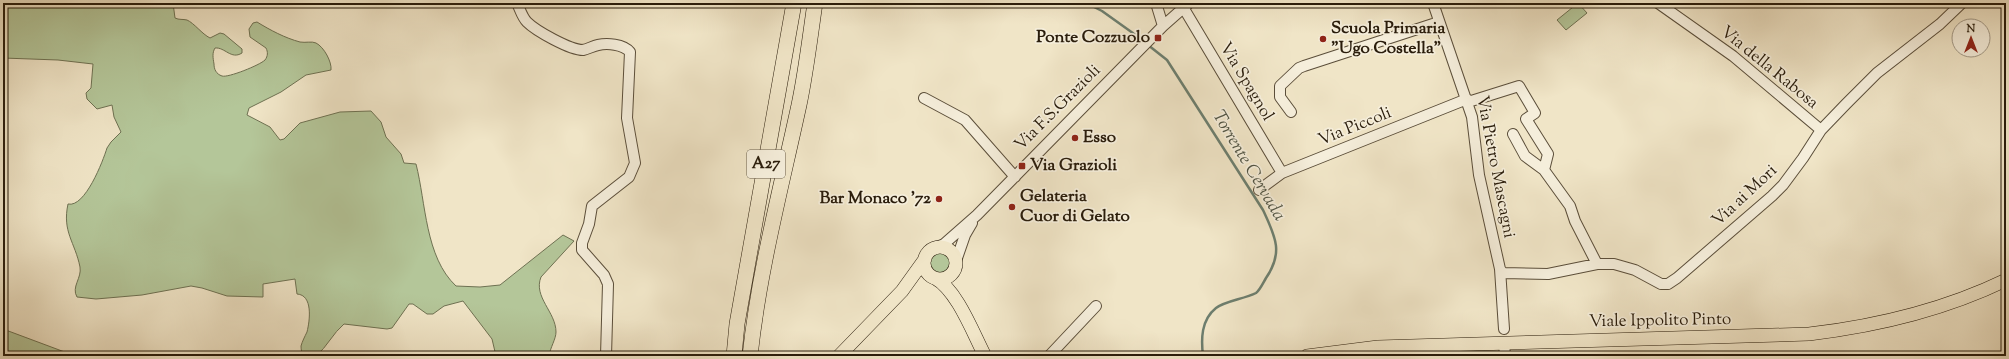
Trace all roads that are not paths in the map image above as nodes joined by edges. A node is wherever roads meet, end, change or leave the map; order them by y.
1 (517, 3) edge
2 (794, 3) edge
3 (815, 3) edge
4 (1156, 3) edge
5 (1433, 3) edge
6 (1658, 3) edge
7 (1962, 3) edge
8 (1186, 5) edge
9 (1439, 22) junction
10 (1163, 26) junction
11 (924, 98) dead end
12 (1467, 101) junction
13 (1291, 112) dead end
14 (1821, 130) junction
15 (1513, 134) dead end
16 (1544, 170) junction
17 (1282, 173) junction
18 (1015, 177) junction
19 (1259, 190) dead end
20 (977, 215) junction
21 (929, 254) junction
22 (1597, 264) junction
23 (955, 265) junction
24 (1500, 270) junction
25 (933, 277) junction
26 (2006, 280) edge
27 (902, 291) junction
28 (1096, 306) dead end
29 (961, 310) junction
30 (1504, 329) dead end
31 (1505, 350) edge
32 (606, 356) edge
33 (734, 356) edge
34 (750, 356) edge
35 (839, 356) edge
36 (985, 356) edge
37 (1049, 356) edge
38 (1307, 356) edge

1 - 32 street
2 - 33 highway, A27
3 - 34 highway, A27
4 - 10 street
5 - 9 street, Via Pietro Mascagni
6 - 14 street, Via della Rabosa
7 - 14 street, Via ai Mori
8 - 10 street, Via F.S.Grazioli
8 - 17 street, Via Spagnol
9 - 12 street, Via Pietro Mascagni
9 - 13 street
10 - 18 street, Via F.S.Grazioli
11 - 18 street
12 - 16 street, Via Piccoli
12 - 17 street, Via Piccoli
12 - 24 street, Via Pietro Mascagni
14 - 22 street, Via ai Mori
15 - 16 street
16 - 22 street
17 - 19 street, Via Piccoli
18 - 20 street, Via F.S.Grazioli
20 - 21 street, Via F.S.Grazioli
20 - 23 street, Via F.S.Grazioli
21 - 23 main road
21 - 25 main road
21 - 27 main road, Via F.S.Grazioli
22 - 24 street, Via ai Mori
23 - 25 main road
23 - 29 main road
24 - 30 street, Via Pietro Mascagni
25 - 27 main road, Via F.S.Grazioli
25 - 29 main road
26 - 31 main road, Viale Ippolito Pinto
27 - 35 main road, Via F.S.Grazioli
28 - 37 street
29 - 36 main road
31 - 38 main road, Viale Ippolito Pinto

